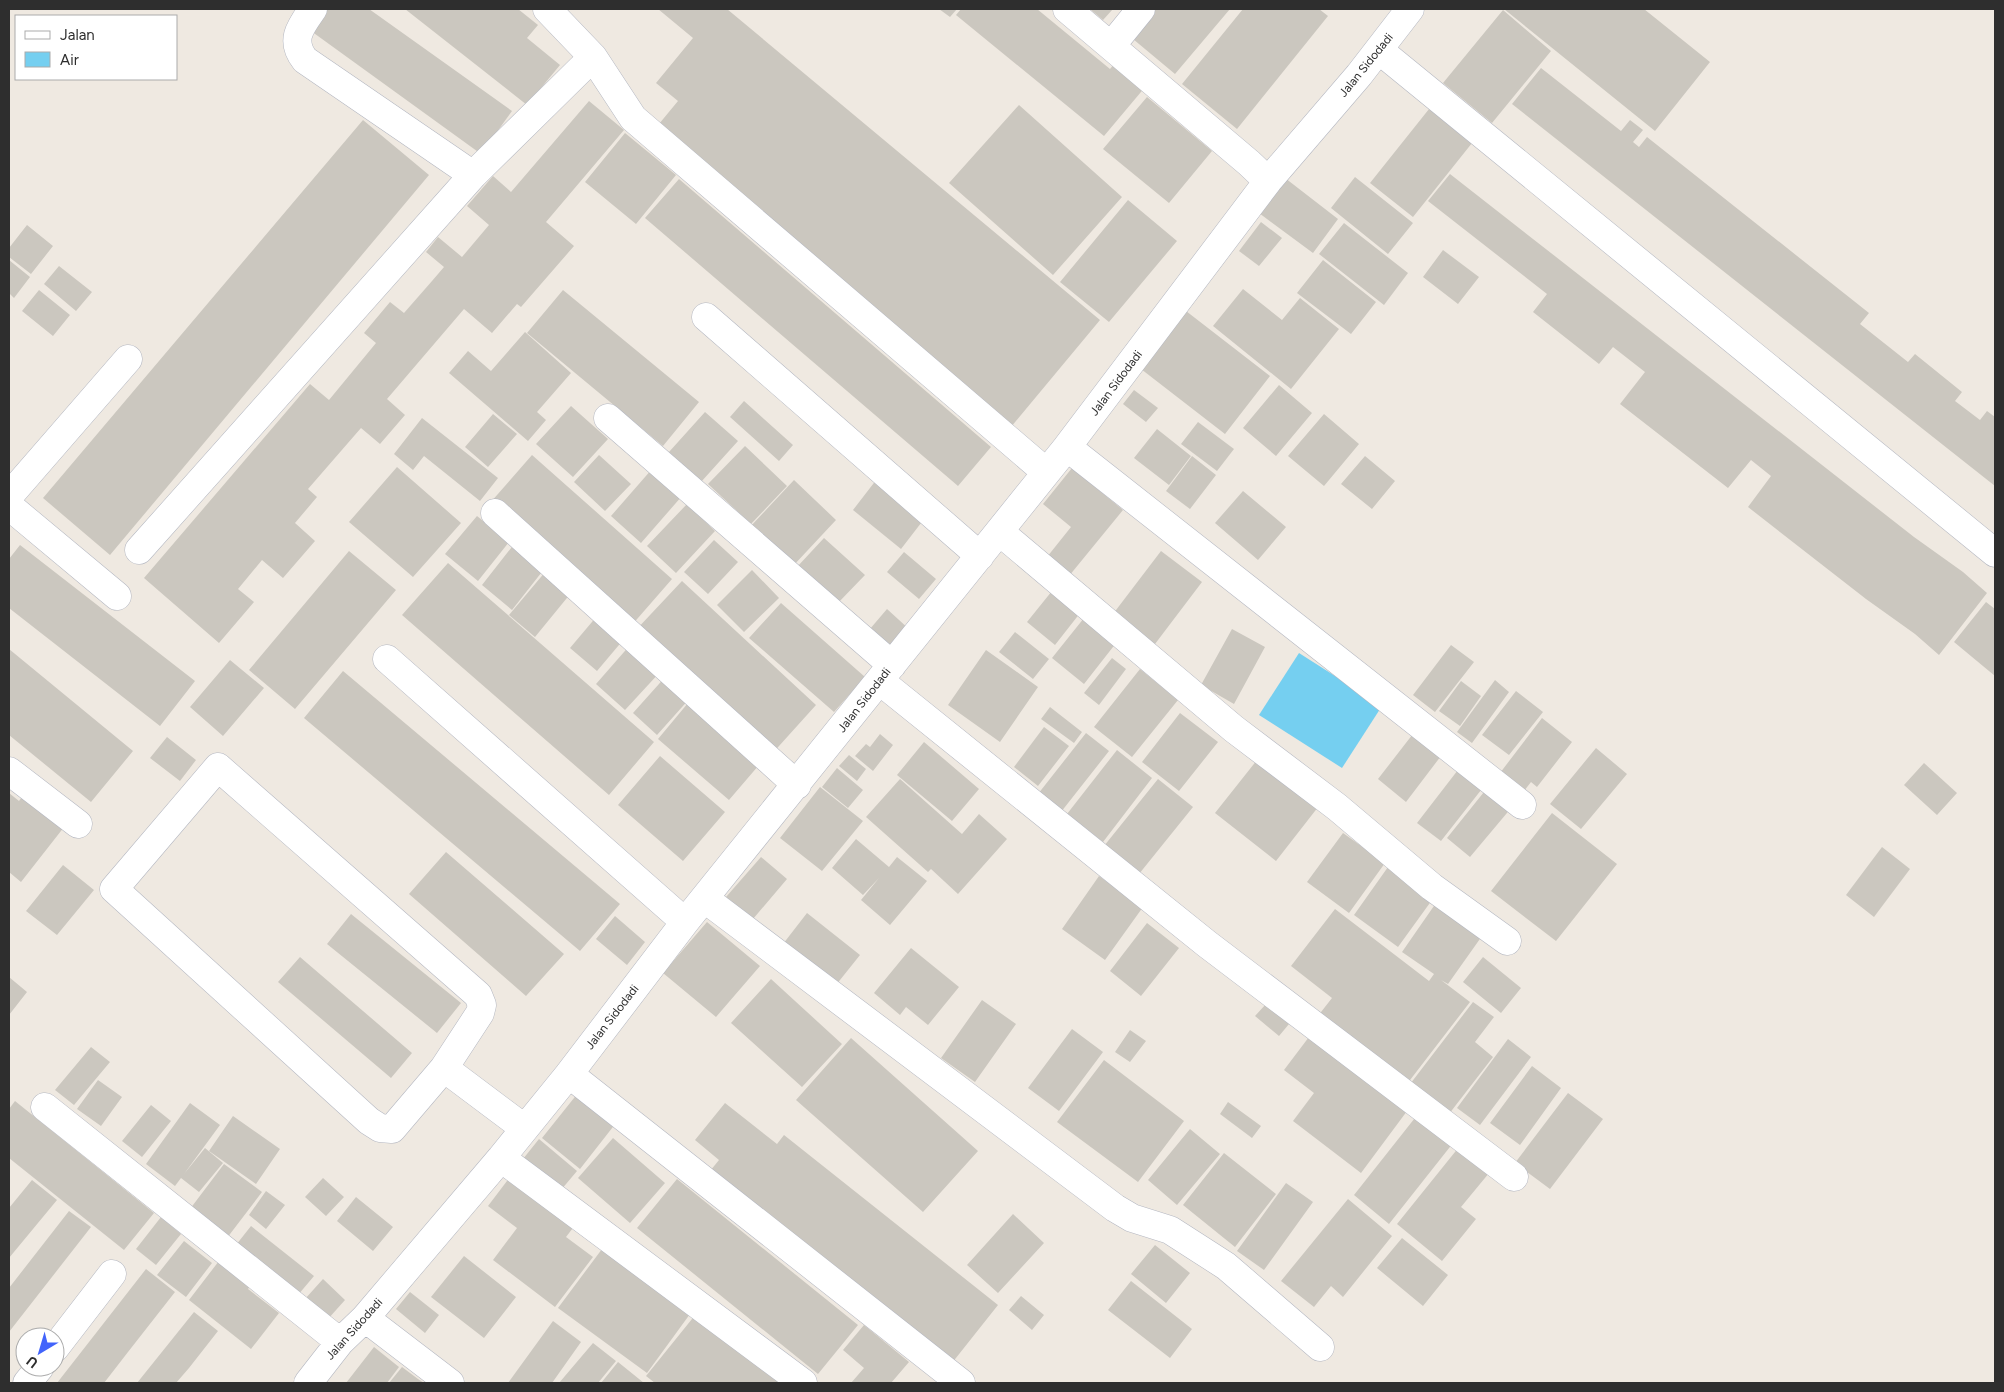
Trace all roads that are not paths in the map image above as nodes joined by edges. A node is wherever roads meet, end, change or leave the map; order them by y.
1 (313, 9) edge
2 (547, 9) edge
3 (1068, 9) edge
4 (1141, 9) edge
5 (1410, 9) edge
6 (1111, 46) junction
7 (1379, 50) junction
8 (593, 57) junction
9 (473, 175) junction
10 (1268, 181) junction
11 (706, 317) dead end
12 (128, 359) dead end
13 (608, 418) dead end
14 (1067, 447) junction
15 (1046, 472) junction
16 (9, 496) edge
17 (9, 506) edge
18 (495, 513) dead end
19 (1000, 532) junction
20 (139, 550) dead end
21 (1995, 554) edge
22 (980, 556) junction
23 (117, 596) dead end
24 (387, 659) dead end
25 (886, 673) junction
26 (9, 771) edge
27 (797, 785) junction
28 (1522, 805) dead end
29 (78, 824) dead end
30 (705, 899) junction
31 (685, 922) junction
32 (1507, 941) dead end
33 (444, 1068) junction
34 (569, 1074) junction
35 (44, 1107) dead end
36 (524, 1128) junction
37 (501, 1158) junction
38 (1514, 1177) dead end
39 (112, 1274) dead end
40 (365, 1318) junction
41 (65, 1335) edge
42 (340, 1342) junction
43 (1320, 1347) dead end
44 (308, 1383) edge
45 (450, 1383) edge
46 (803, 1383) edge
47 (961, 1383) edge

1 - 9 street
2 - 8 street
3 - 6 street
4 - 6 street
5 - 7 street, Jalan Sidodadi
6 - 10 street
7 - 10 street, Jalan Sidodadi
7 - 21 street
8 - 9 street
8 - 15 street
9 - 20 street
10 - 14 street, Jalan Sidodadi
11 - 22 street
12 - 16 street
13 - 25 street
14 - 15 street, Jalan Sidodadi
14 - 28 street
15 - 19 street, Jalan Sidodadi
17 - 23 street
18 - 27 street
19 - 22 street, Jalan Sidodadi
19 - 32 street
22 - 25 street, Jalan Sidodadi
24 - 31 street
25 - 27 street, Jalan Sidodadi
25 - 38 street
26 - 29 street
27 - 30 street, Jalan Sidodadi
30 - 31 street, Jalan Sidodadi
30 - 43 street
31 - 34 street, Jalan Sidodadi
33 - 33 street
33 - 36 street
34 - 36 street, Jalan Sidodadi
34 - 47 street
35 - 42 street
36 - 37 street, Jalan Sidodadi
37 - 40 street, Jalan Sidodadi
37 - 46 street
39 - 41 street
40 - 42 street, Jalan Sidodadi
40 - 45 street
42 - 44 street, Jalan Sidodadi

